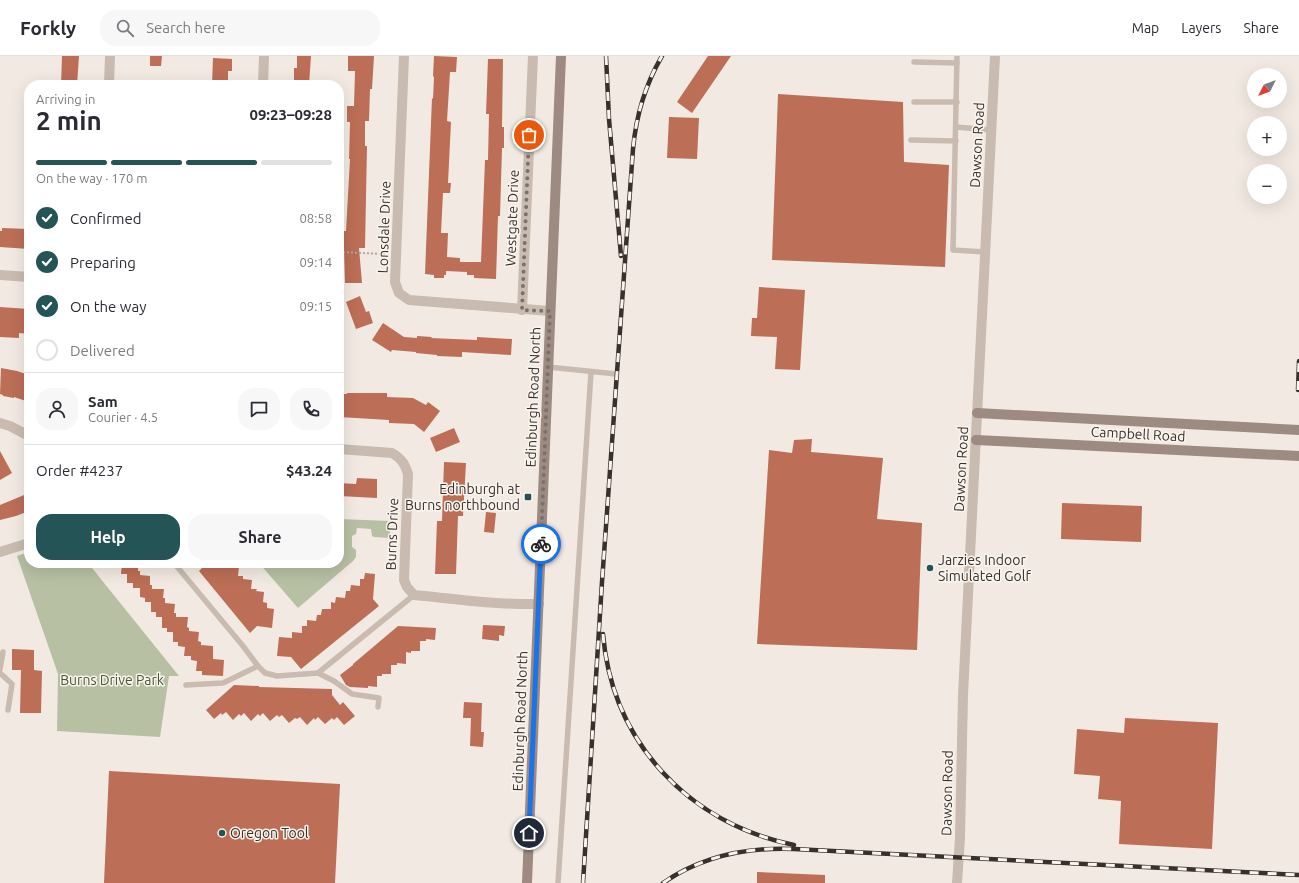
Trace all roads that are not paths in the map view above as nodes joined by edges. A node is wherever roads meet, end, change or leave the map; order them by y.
1 (110, 56) edge
2 (264, 56) edge
3 (404, 56) edge
4 (533, 56) edge
5 (561, 56) edge
6 (958, 56) edge
7 (995, 56) edge
8 (914, 62) dead end
9 (957, 63) junction
10 (109, 80) edge
11 (262, 80) edge
12 (914, 102) dead end
13 (957, 102) junction
14 (956, 127) junction
15 (991, 130) junction
16 (911, 140) dead end
17 (956, 141) junction
18 (985, 252) junction
19 (0, 275) edge
20 (24, 277) edge
21 (522, 310) junction
22 (550, 311) junction
23 (548, 367) junction
24 (591, 372) junction
25 (616, 374) dead end
26 (977, 413) junction
27 (0, 423) edge
28 (1299, 430) edge
29 (24, 434) edge
30 (976, 440) junction
31 (344, 449) edge
32 (1299, 456) edge
33 (24, 545) edge
34 (0, 552) edge
35 (178, 568) edge
36 (414, 595) junction
37 (538, 604) junction
38 (3, 652) dead end
39 (258, 666) junction
40 (0, 669) edge
41 (0, 673) edge
42 (318, 674) junction
43 (186, 685) dead end
44 (378, 707) dead end
45 (8, 710) dead end
46 (527, 883) edge
47 (558, 883) edge
48 (957, 883) edge

1 - 10 street
2 - 11 street
3 - 21 street, Lonsdale Drive
4 - 21 street, Westgate Drive
5 - 22 main road, Edinburgh Road North
6 - 9 lane
7 - 15 street, Dawson Road
8 - 9 lane
9 - 13 lane
12 - 13 lane
13 - 14 lane
14 - 15 lane
14 - 17 lane
15 - 18 street, Dawson Road
16 - 17 lane
17 - 18 lane
18 - 26 street, Dawson Road
19 - 20 street
21 - 22 street, Lonsdale Drive
22 - 23 main road, Edinburgh Road North
23 - 24 lane
23 - 37 main road, Edinburgh Road North
24 - 25 lane
24 - 47 lane
26 - 28 main road, Campbell Road
26 - 30 street, Dawson Road
27 - 29 street
30 - 32 main road, Campbell Road
30 - 48 street, Dawson Road
31 - 36 street, Burns Drive
33 - 34 street
35 - 39 lane
36 - 37 street
36 - 42 lane
37 - 46 main road, Edinburgh Road North
38 - 40 lane
39 - 42 lane
39 - 43 lane
41 - 45 lane
42 - 44 lane

